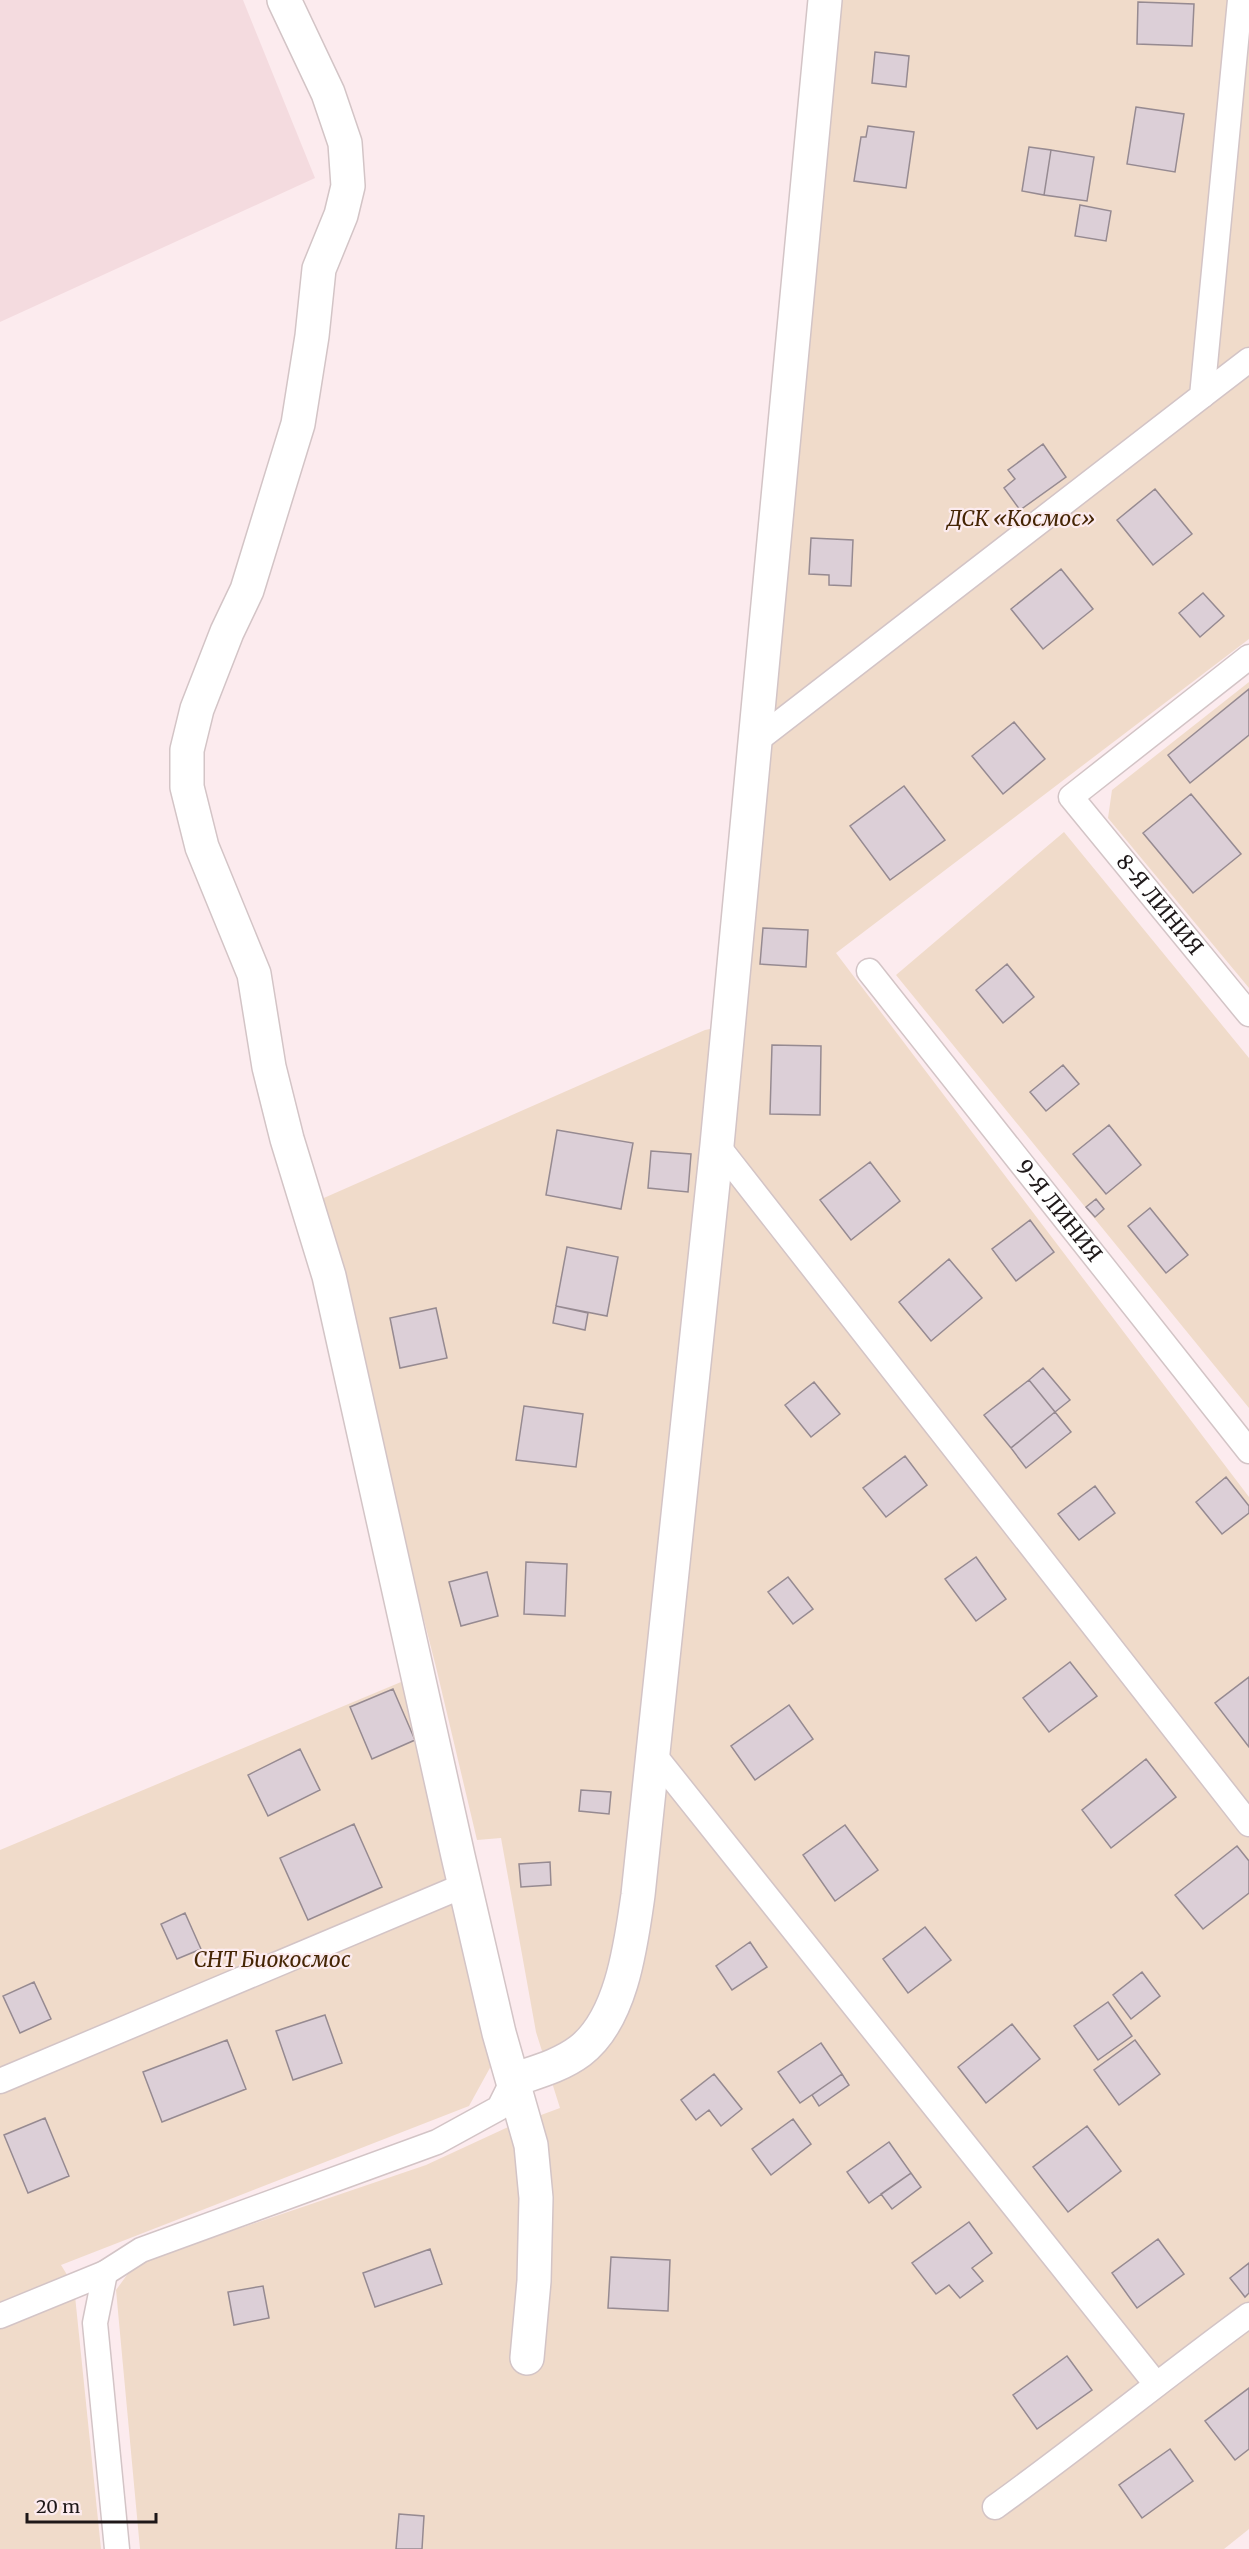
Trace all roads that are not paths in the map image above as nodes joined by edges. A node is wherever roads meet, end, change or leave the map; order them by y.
1 (284, 0) edge
2 (825, 0) edge
3 (1240, 0) edge
4 (1249, 360) edge
5 (1202, 396) junction
6 (1249, 657) edge
7 (756, 741) junction
8 (869, 971) dead end
9 (1249, 1014) edge
10 (717, 1145) junction
11 (1249, 1451) edge
12 (655, 1756) junction
13 (1249, 1824) edge
14 (465, 1885) junction
15 (513, 2080) junction
16 (0, 2081) edge
17 (105, 2273) junction
18 (1249, 2315) edge
19 (0, 2316) edge
20 (527, 2358) dead end
21 (1156, 2384) junction
22 (995, 2506) dead end
23 (117, 2549) edge

1 - 14 street
2 - 7 street
3 - 5 lane
4 - 5 lane
5 - 7 lane
6 - 9 lane, 8-Я ЛИНИЯ
7 - 10 street
8 - 11 lane, 9-Я ЛИНИЯ
10 - 12 street
10 - 13 lane
12 - 15 street
12 - 21 lane
14 - 15 street
14 - 16 lane
15 - 17 lane
15 - 20 street
17 - 19 lane
17 - 23 lane
18 - 21 lane
21 - 22 lane

